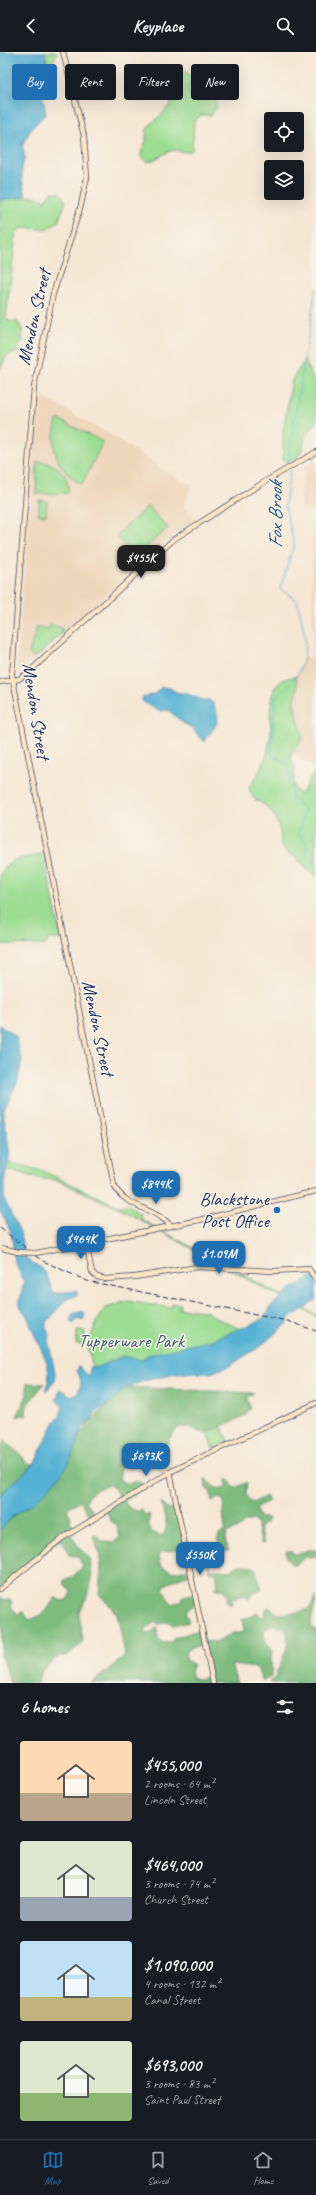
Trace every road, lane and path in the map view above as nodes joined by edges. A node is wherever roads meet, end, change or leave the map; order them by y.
1 (63, 52) edge
2 (316, 452) edge
3 (13, 681) junction
4 (0, 682) edge
5 (316, 1191) edge
6 (171, 1226) junction
7 (86, 1243) junction
8 (1, 1247) edge
9 (316, 1280) edge
10 (316, 1403) edge
11 (170, 1472) junction
12 (0, 1588) edge
13 (213, 1683) edge

1 - 3 street, Mendon Street
2 - 3 street
3 - 4 street
3 - 6 street, Mendon Street
5 - 6 street
6 - 7 street
7 - 8 street, bridge
7 - 9 street
10 - 11 street
11 - 12 street
11 - 13 street

